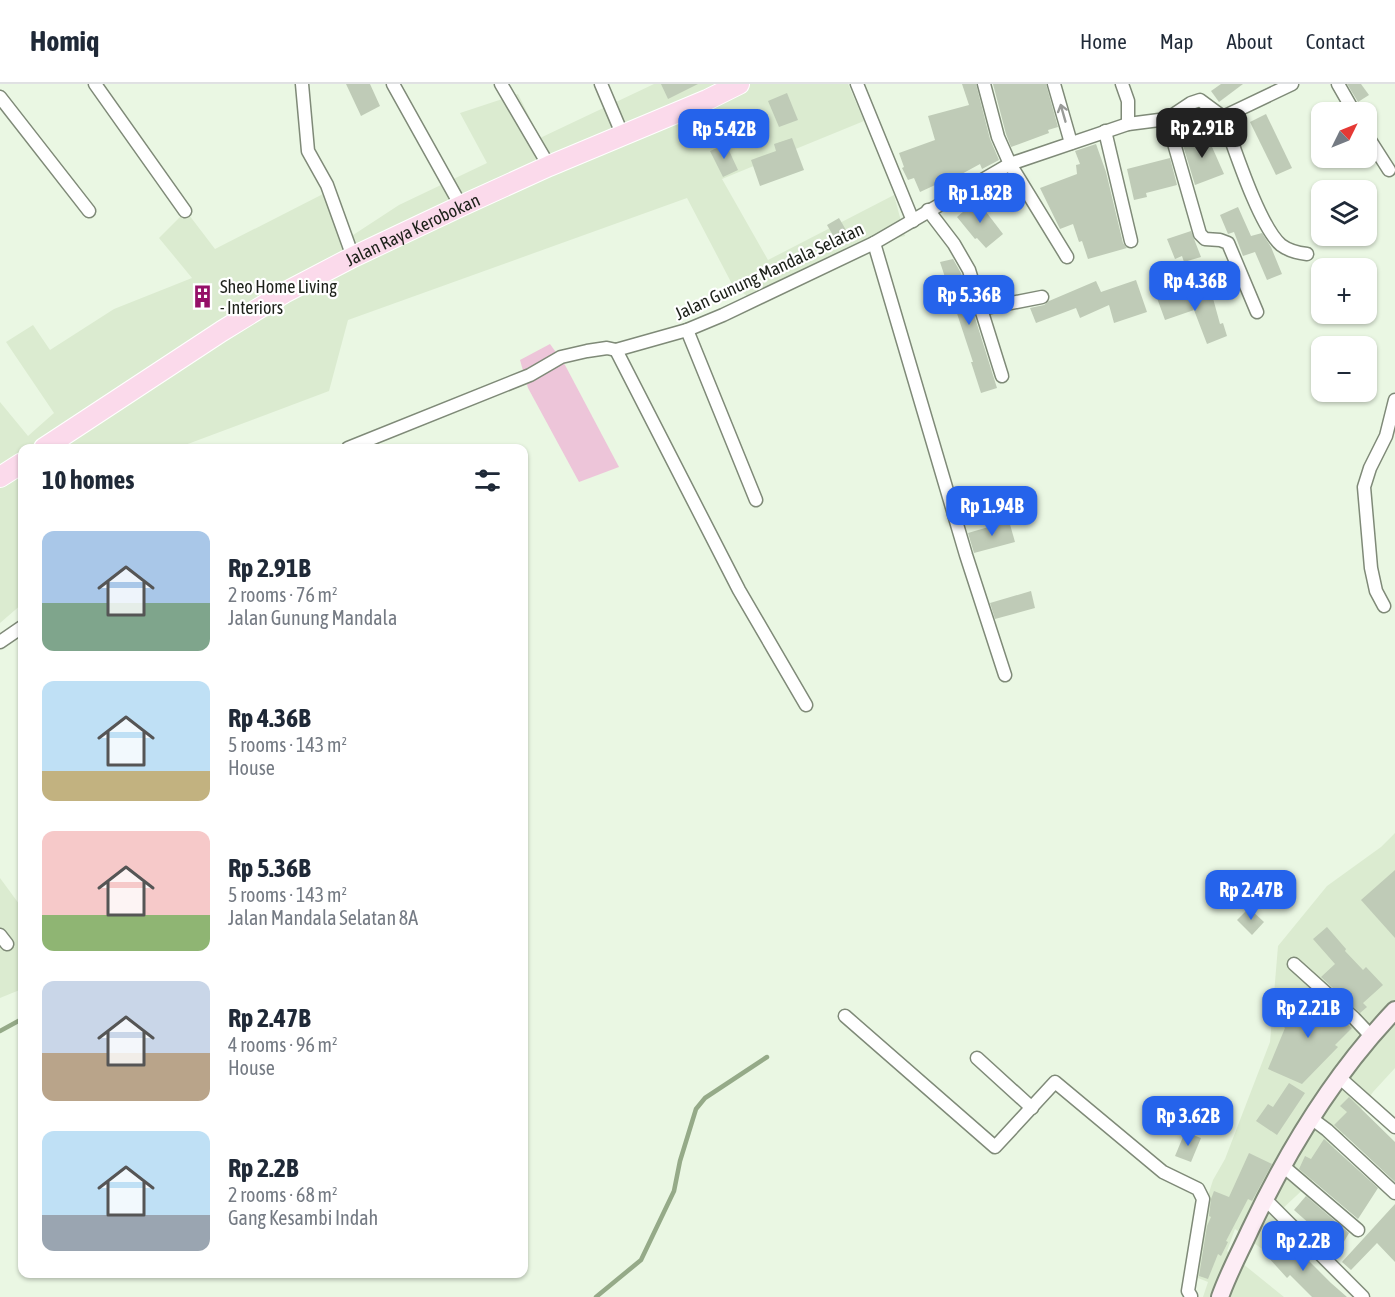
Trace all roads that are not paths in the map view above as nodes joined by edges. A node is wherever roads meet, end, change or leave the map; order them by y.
1 (95, 84) edge
2 (302, 84) edge
3 (393, 84) edge
4 (501, 84) edge
5 (602, 84) edge
6 (739, 84) edge
7 (857, 84) edge
8 (984, 84) edge
9 (1054, 84) edge
10 (1122, 84) edge
11 (1292, 84) edge
12 (1338, 84) edge
13 (0, 97) edge
14 (1348, 102) edge
15 (1222, 117) junction
16 (1167, 119) junction
17 (1128, 124) junction
18 (1106, 132) junction
19 (623, 136) junction
20 (1071, 143) junction
21 (1377, 151) edge
22 (1010, 164) junction
23 (549, 166) junction
24 (1389, 170) dead end
25 (461, 206) junction
26 (928, 210) junction
27 (89, 211) dead end
28 (185, 211) dead end
29 (913, 221) junction
30 (1131, 241) dead end
31 (874, 243) junction
32 (1307, 254) dead end
33 (353, 257) junction
34 (1067, 257) dead end
35 (1042, 297) dead end
36 (981, 309) junction
37 (1257, 312) dead end
38 (687, 330) junction
39 (616, 350) junction
40 (1002, 376) dead end
41 (1395, 400) edge
42 (50, 444) edge
43 (358, 444) edge
44 (18, 466) edge
45 (0, 477) edge
46 (756, 500) dead end
47 (1387, 605) edge
48 (18, 630) edge
49 (0, 642) edge
50 (1005, 675) dead end
51 (806, 705) dead end
52 (1294, 964) dead end
53 (1395, 1011) edge
54 (845, 1016) dead end
55 (1371, 1036) junction
56 (977, 1058) dead end
57 (1340, 1078) junction
58 (1032, 1108) junction
59 (1311, 1118) junction
60 (1395, 1127) edge
61 (1283, 1166) junction
62 (1395, 1193) edge
63 (1264, 1198) junction
64 (1358, 1230) dead end
65 (1191, 1296) edge
66 (1220, 1297) edge
67 (1363, 1297) edge

1 - 28 street
2 - 33 street
3 - 25 street
4 - 23 street
5 - 19 street
6 - 19 main road, Jalan Raya Kerobokan
7 - 29 street
8 - 22 street
20 -> 9 street
10 - 17 street
11 - 15 street
12 - 14 street
13 - 27 street
15 - 16 street
15 - 32 street
16 - 17 street, Jalan Gunung Mandala Selatan
16 - 37 street
17 - 18 street, Jalan Gunung Mandala Selatan
18 - 20 street, Jalan Gunung Mandala Selatan
18 - 30 street
19 - 23 main road, Jalan Raya Kerobokan
20 - 22 street, Jalan Gunung Mandala Selatan
21 - 24 street
22 - 26 street, Jalan Gunung Mandala Selatan
22 - 34 street
23 - 25 main road, Jalan Raya Kerobokan
25 - 33 main road, Jalan Raya Kerobokan
26 - 29 street, Jalan Gunung Mandala Selatan
26 - 36 street
29 - 31 street, Jalan Gunung Mandala Selatan
31 - 38 street, Jalan Gunung Mandala Selatan
31 - 50 street
33 - 42 main road, Jalan Raya Kerobokan
35 - 36 street
36 - 40 street
38 - 39 street, Jalan Gunung Mandala Selatan
38 - 46 street
39 - 43 street, Jalan Gunung Mandala Selatan
39 - 51 street
41 - 47 street
44 - 45 main road
48 - 49 street
52 - 55 street
53 - 55 street
54 - 58 street
55 - 57 street
56 - 58 street
57 - 59 street
57 - 60 street
58 - 65 street
59 - 61 street
59 - 62 street
61 - 63 street
61 - 64 street
63 - 66 street
63 - 67 street

